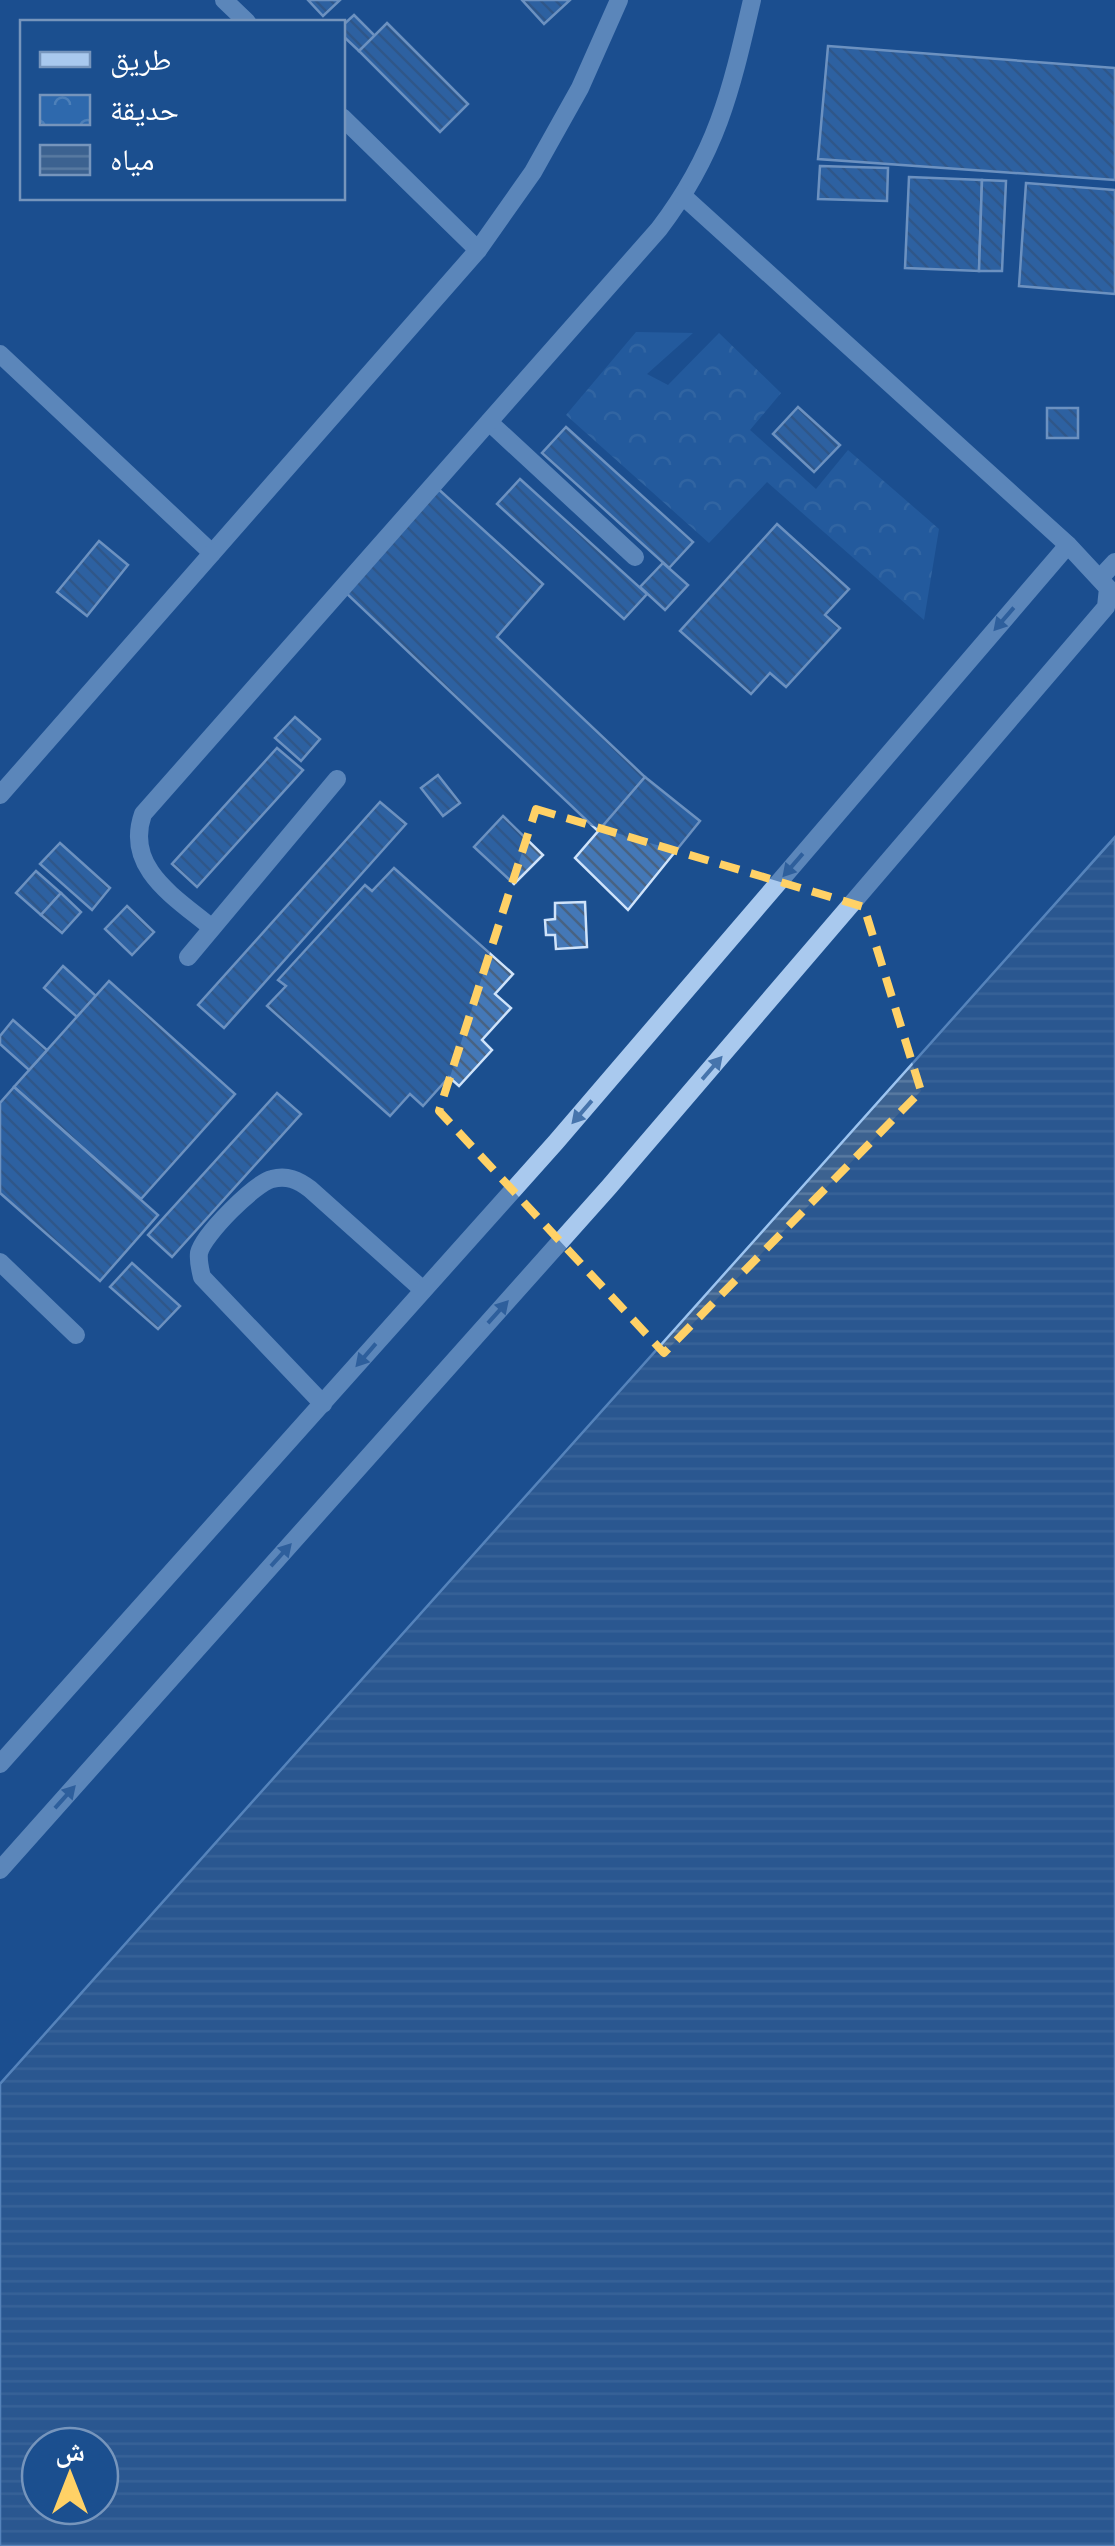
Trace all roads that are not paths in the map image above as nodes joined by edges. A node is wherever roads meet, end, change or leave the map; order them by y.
1 (224, 0) edge
2 (619, 0) edge
3 (752, 0) edge
4 (245, 20) edge
5 (345, 119) edge
6 (684, 197) junction
7 (478, 250) junction
8 (0, 354) edge
9 (489, 422) junction
10 (1068, 544) junction
11 (212, 554) junction
12 (634, 557) dead end
13 (1115, 562) edge
14 (1101, 577) junction
15 (336, 779) dead end
16 (0, 795) edge
17 (212, 928) junction
18 (188, 957) dead end
19 (2, 1269) edge
20 (423, 1290) junction
21 (76, 1335) dead end
22 (324, 1404) junction
23 (0, 1764) edge
24 (0, 1870) edge

1 - 4 street
2 - 7 street
3 - 6 street
5 - 7 street
6 - 9 street
6 - 10 street
7 - 11 street
8 - 11 street
9 - 12 street
9 - 17 street
10 - 14 street
10 -> 20 street
11 - 16 street
13 - 14 street
24 -> 14 street
15 - 17 street
17 - 18 street
19 - 21 street
20 -> 22 street
20 - 22 street
22 - 23 street

